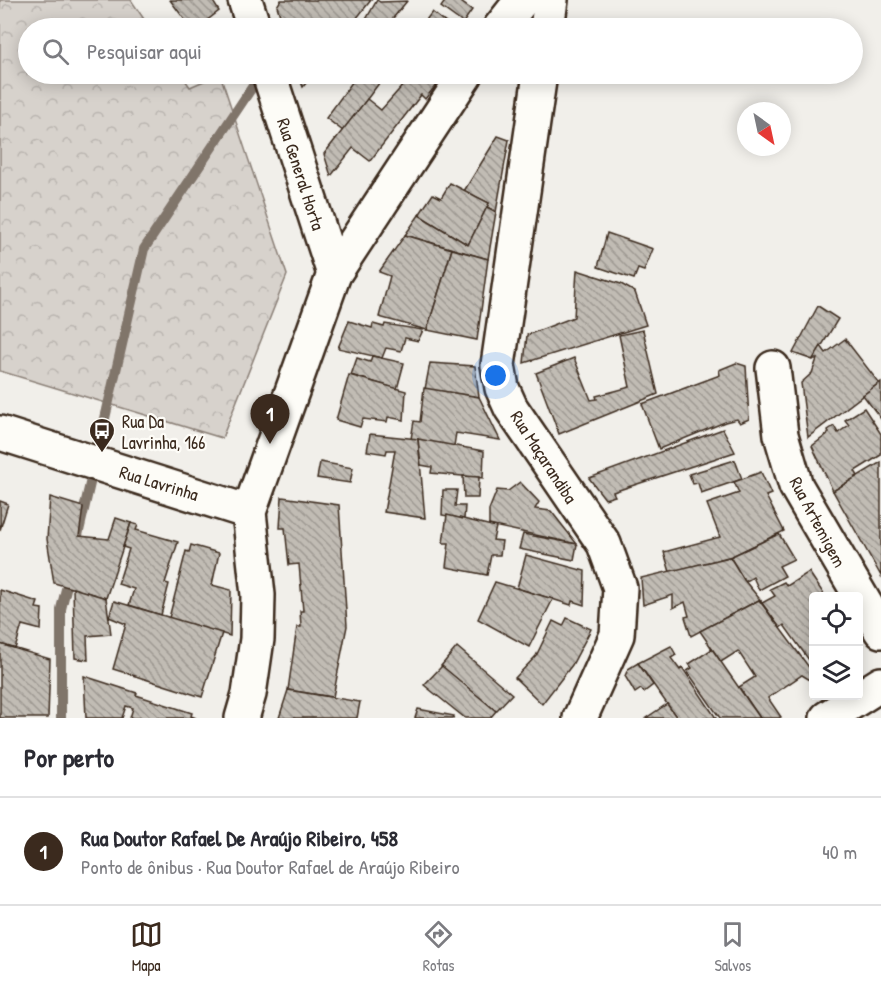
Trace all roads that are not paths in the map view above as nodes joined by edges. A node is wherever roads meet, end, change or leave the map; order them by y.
1 (245, 0) edge
2 (522, 0) edge
3 (551, 0) edge
4 (251, 18) edge
5 (508, 18) edge
6 (548, 18) edge
7 (272, 84) edge
8 (459, 84) edge
9 (539, 84) edge
10 (334, 274) junction
11 (772, 368) dead end
12 (0, 433) edge
13 (249, 512) junction
14 (881, 631) edge
15 (881, 684) edge
16 (242, 718) edge
17 (580, 718) edge
18 (827, 718) edge

1 - 4 street
2 - 5 street
3 - 6 street
7 - 10 street, Rua General Horta
8 - 10 street
9 - 17 street, Rua Maçarandiba
10 - 13 street
11 - 14 street, Rua Artemigem
12 - 13 street, Rua Lavrinha
13 - 16 street
15 - 18 street

